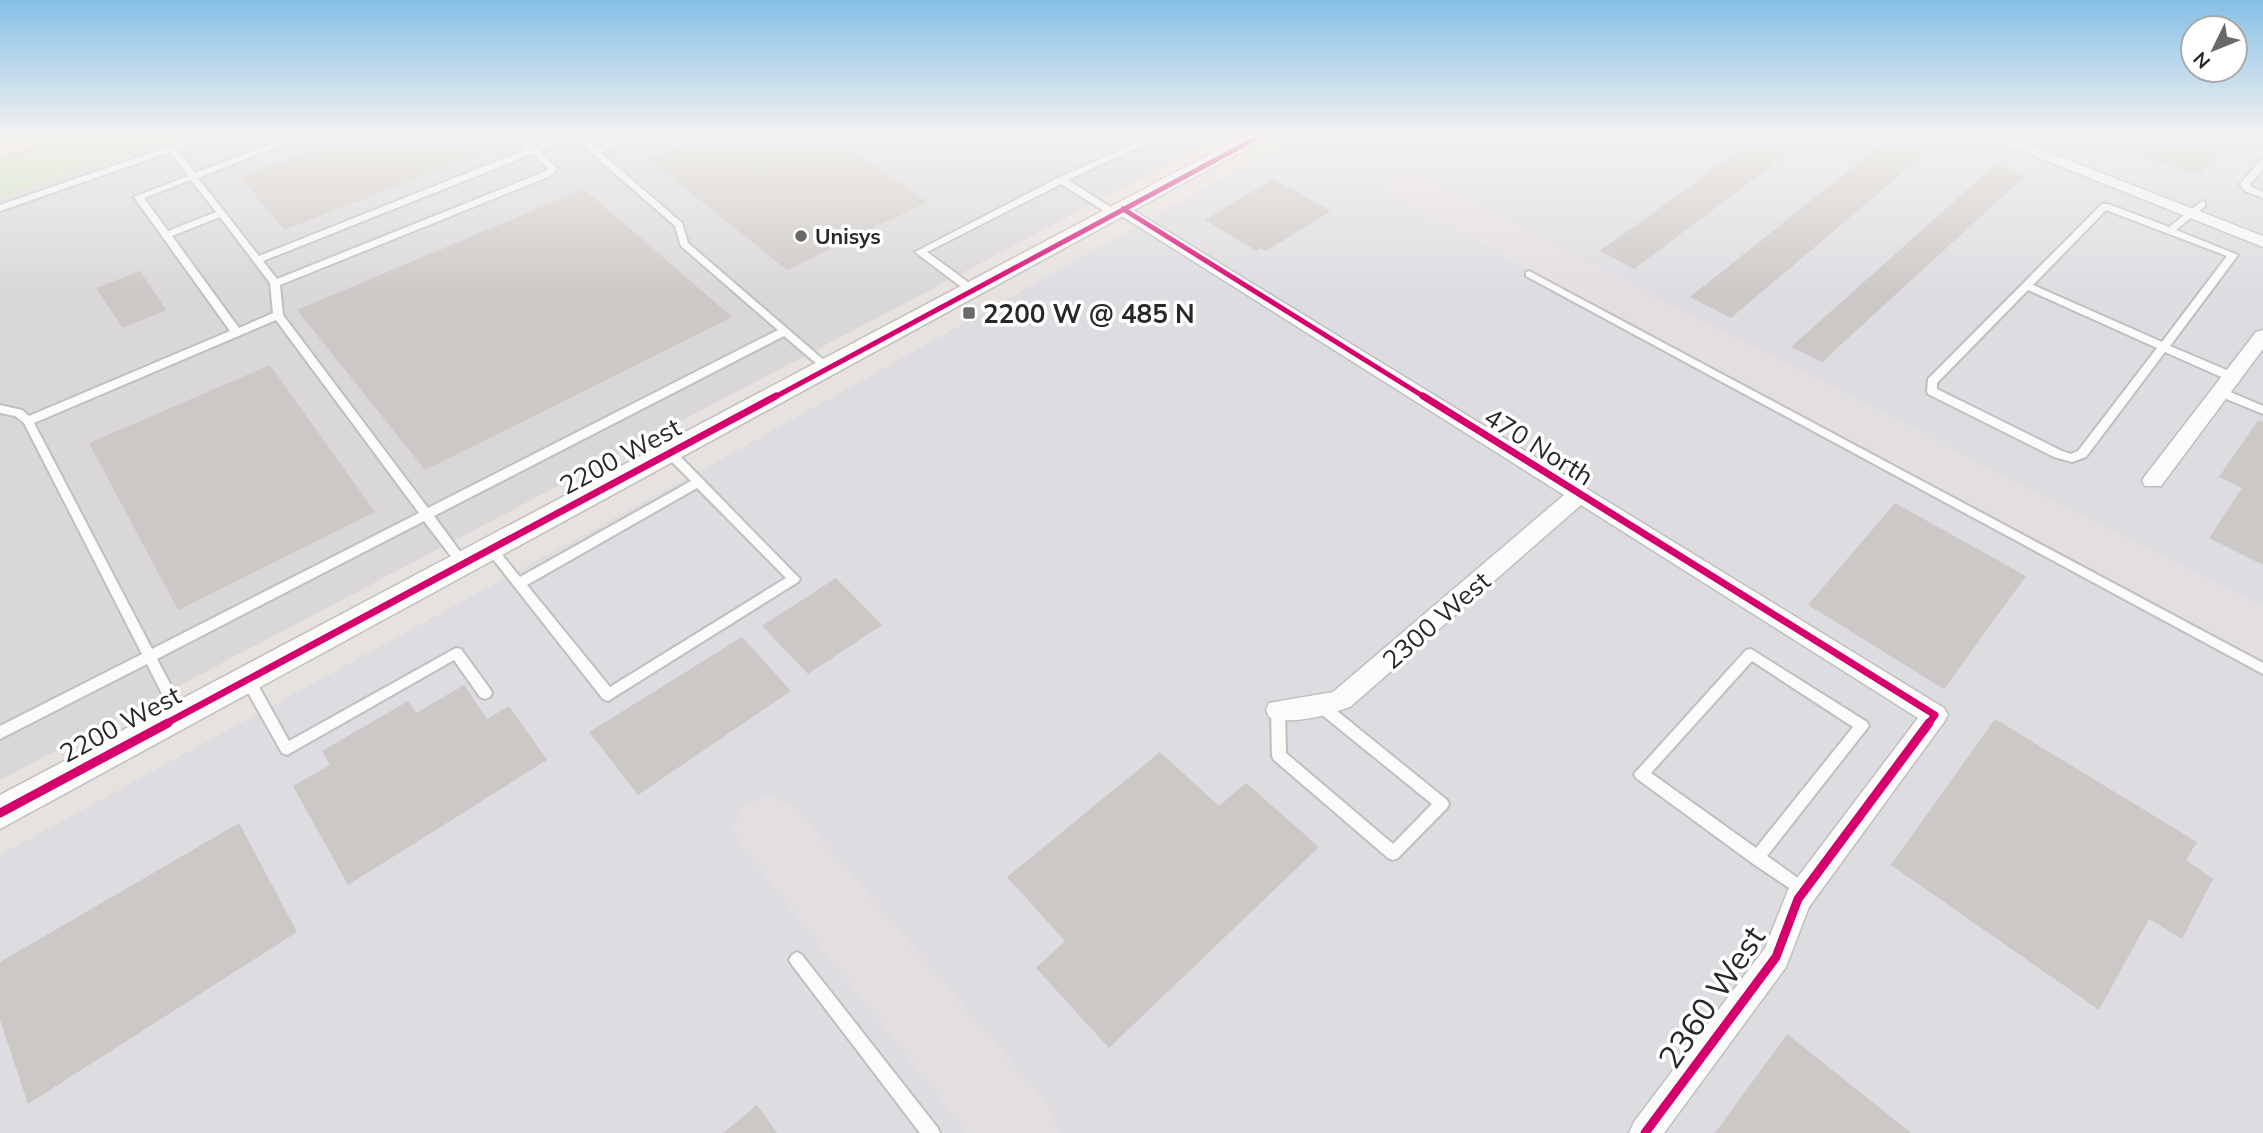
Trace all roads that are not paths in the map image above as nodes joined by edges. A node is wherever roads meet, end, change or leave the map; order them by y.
1 (55, 189) edge
2 (158, 189) edge
3 (201, 189) edge
4 (435, 189) edge
5 (510, 189) edge
6 (637, 189) edge
7 (1043, 189) edge
8 (1078, 189) edge
9 (1160, 189) edge
10 (2140, 189) edge
11 (2150, 189) edge
12 (0, 208) edge
13 (2197, 209) junction
14 (1119, 211) junction
15 (220, 214) junction
16 (2263, 227) edge
17 (2172, 229) junction
18 (166, 235) junction
19 (2263, 242) edge
20 (257, 260) junction
21 (1529, 274) dead end
22 (275, 283) junction
23 (2026, 286) junction
24 (972, 290) junction
25 (278, 315) junction
26 (785, 331) junction
27 (237, 333) junction
28 (2263, 336) edge
29 (2164, 346) junction
30 (828, 368) junction
31 (2227, 384) junction
32 (0, 410) edge
33 (2263, 410) edge
34 (28, 421) junction
35 (670, 453) junction
36 (2153, 481) dead end
37 (698, 482) junction
38 (1578, 495) junction
39 (426, 515) junction
40 (491, 549) junction
41 (463, 564) junction
42 (519, 583) junction
43 (149, 657) junction
44 (2263, 669) edge
45 (247, 680) junction
46 (485, 693) dead end
47 (1321, 706) junction
48 (1278, 710) joint
49 (1935, 715) joint
50 (180, 716) junction
51 (0, 733) edge
52 (0, 813) edge
53 (1757, 858) junction
54 (1804, 891) junction
55 (797, 960) dead end
56 (931, 1133) edge
57 (1645, 1133) edge

1 - 12 lane
2 - 18 lane
3 - 15 lane
4 - 20 lane
5 - 22 lane
6 - 26 lane
7 - 24 lane
8 - 14 lane
9 - 14 street, 2200 West
10 - 13 street
11 - 13 street
13 - 16 street
13 - 17 lane
13 - 19 street
14 - 24 street, 2200 West
14 - 38 street, 470 North
15 - 18 lane
15 - 20 lane
17 - 23 lane
17 - 29 lane
18 - 27 lane
20 - 22 lane
21 - 44 lane
22 - 25 lane
23 - 29 lane
23 - 29 lane
24 - 30 street, 2200 West
25 - 27 lane
25 - 39 lane
26 - 30 lane
26 - 39 lane
27 - 34 lane
28 - 31 street
29 - 31 lane
30 - 35 street, 2200 West
31 - 33 lane
31 - 36 street
32 - 34 lane
34 - 43 lane
35 - 37 lane
35 - 40 street, 2200 West
37 - 42 lane
37 - 42 lane
38 - 47 street, 2300 West
38 - 49 street, 470 North
39 - 41 lane
39 - 43 lane
40 - 41 street, 2200 West
40 - 42 lane
41 - 45 street, 2200 West
43 - 50 lane
43 - 51 lane
45 - 46 lane
45 - 50 street, 2200 West
47 - 48 street, 2300 West
47 - 48 lane
49 - 54 street, 2360 West
50 - 52 street, 2200 West
53 - 53 lane
53 - 54 lane
54 - 57 street, 2360 West
55 - 56 lane

